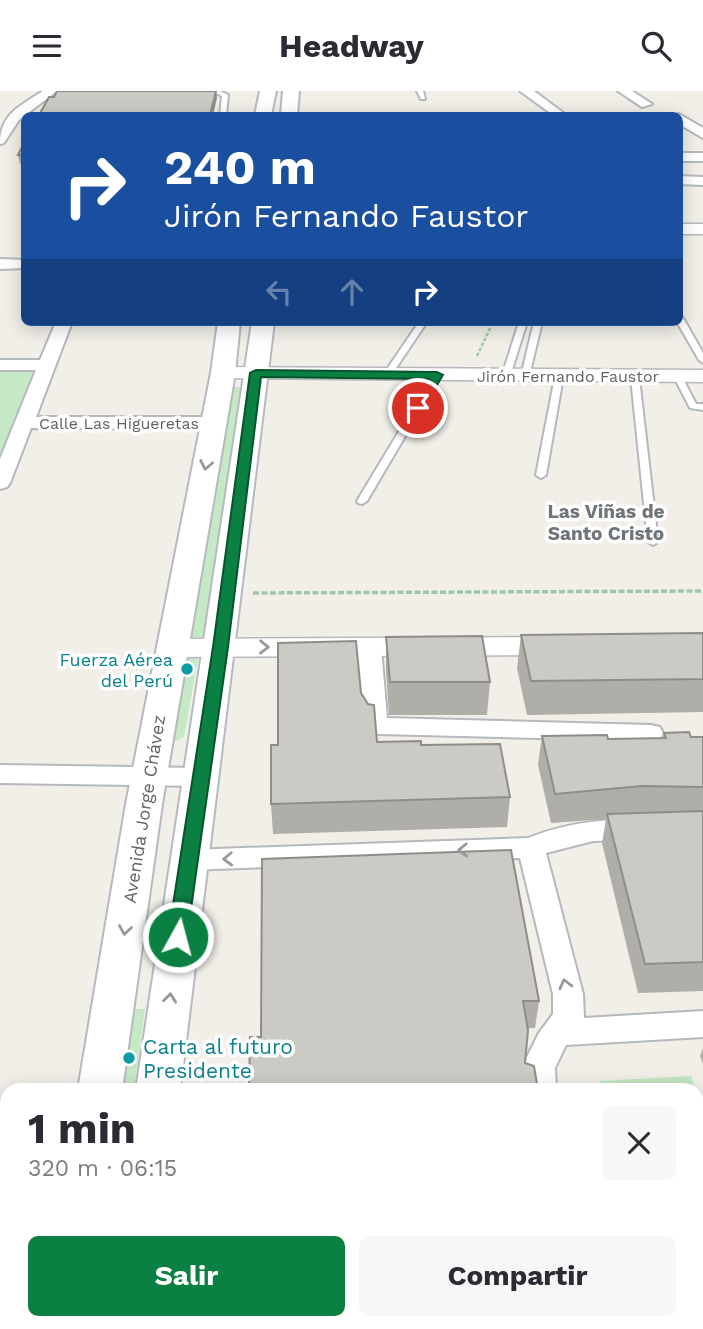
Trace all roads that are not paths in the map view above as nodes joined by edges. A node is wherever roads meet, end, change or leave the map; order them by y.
1 (51, 91) edge
2 (215, 91) edge
3 (268, 91) edge
4 (291, 91) edge
5 (549, 91) edge
6 (624, 91) edge
7 (528, 92) edge
8 (646, 104) dead end
9 (223, 112) edge
10 (264, 112) edge
11 (289, 112) edge
12 (556, 112) edge
13 (683, 121) edge
14 (703, 134) edge
15 (0, 140) edge
16 (683, 157) edge
17 (703, 157) edge
18 (683, 180) edge
19 (703, 181) edge
20 (683, 229) edge
21 (703, 229) edge
22 (0, 264) edge
23 (21, 264) edge
24 (683, 325) edge
25 (62, 326) edge
26 (230, 326) edge
27 (261, 326) edge
28 (420, 326) edge
29 (522, 326) edge
30 (536, 326) edge
31 (703, 360) edge
32 (0, 365) edge
33 (46, 365) junction
34 (239, 373) junction
35 (387, 375) junction
36 (437, 375) junction
37 (515, 376) junction
38 (703, 376) edge
39 (559, 377) junction
40 (678, 377) junction
41 (635, 378) junction
42 (703, 407) edge
43 (24, 422) junction
44 (214, 423) junction
45 (541, 475) dead end
46 (0, 483) edge
47 (362, 501) dead end
48 (653, 542) dead end
49 (592, 646) edge
50 (220, 647) junction
51 (172, 648) junction
52 (369, 648) junction
53 (651, 733) dead end
54 (0, 774) edge
55 (149, 776) junction
56 (199, 777) junction
57 (703, 828) edge
58 (531, 848) junction
59 (188, 860) junction
60 (703, 1024) edge
61 (558, 1032) junction
62 (101, 1083) edge
63 (159, 1083) edge
64 (539, 1083) edge

1 - 15 street
2 - 9 lane
3 - 10 main road
4 - 11 main road
5 - 7 street
6 - 8 street
7 - 12 street
13 - 14 street
16 - 17 street
18 - 19 street
20 - 21 street
22 - 23 street
24 - 31 lane
25 - 33 street
26 - 34 main road, Avenida Jorge Chávez
27 - 34 main road, Avenida Jorge Chávez
28 - 35 lane
29 - 37 lane
30 - 37 lane
32 - 33 street
33 - 43 street
34 - 35 street, Jirón Fernando Faustor
34 - 44 main road, Avenida Jorge Chávez
34 - 50 main road, Avenida Jorge Chávez
35 - 36 street, Jirón Fernando Faustor
36 - 37 street, Jirón Fernando Faustor
36 - 47 lane
37 - 39 street, Jirón Fernando Faustor
38 - 40 street, Jirón Fernando Faustor
39 - 41 street, Jirón Fernando Faustor
39 - 45 lane
40 - 41 street, Jirón Fernando Faustor
40 - 42 lane
41 - 48 lane
43 - 44 street, Calle Las Higueretas
43 - 46 street
44 -> 51 main road, Avenida Jorge Chávez
49 - 52 street
50 - 51 street
50 -> 52 street
50 - 56 main road, Avenida Jorge Chávez
51 - 55 main road, Avenida Jorge Chávez
52 - 53 street
54 - 55 street
55 - 56 street
55 -> 62 main road, Avenida Jorge Chávez
56 - 59 main road, Avenida Jorge Chávez
57 - 58 street
58 -> 59 street
61 -> 58 street
63 -> 59 main road, Avenida Jorge Chávez
60 - 61 street
61 - 64 street

